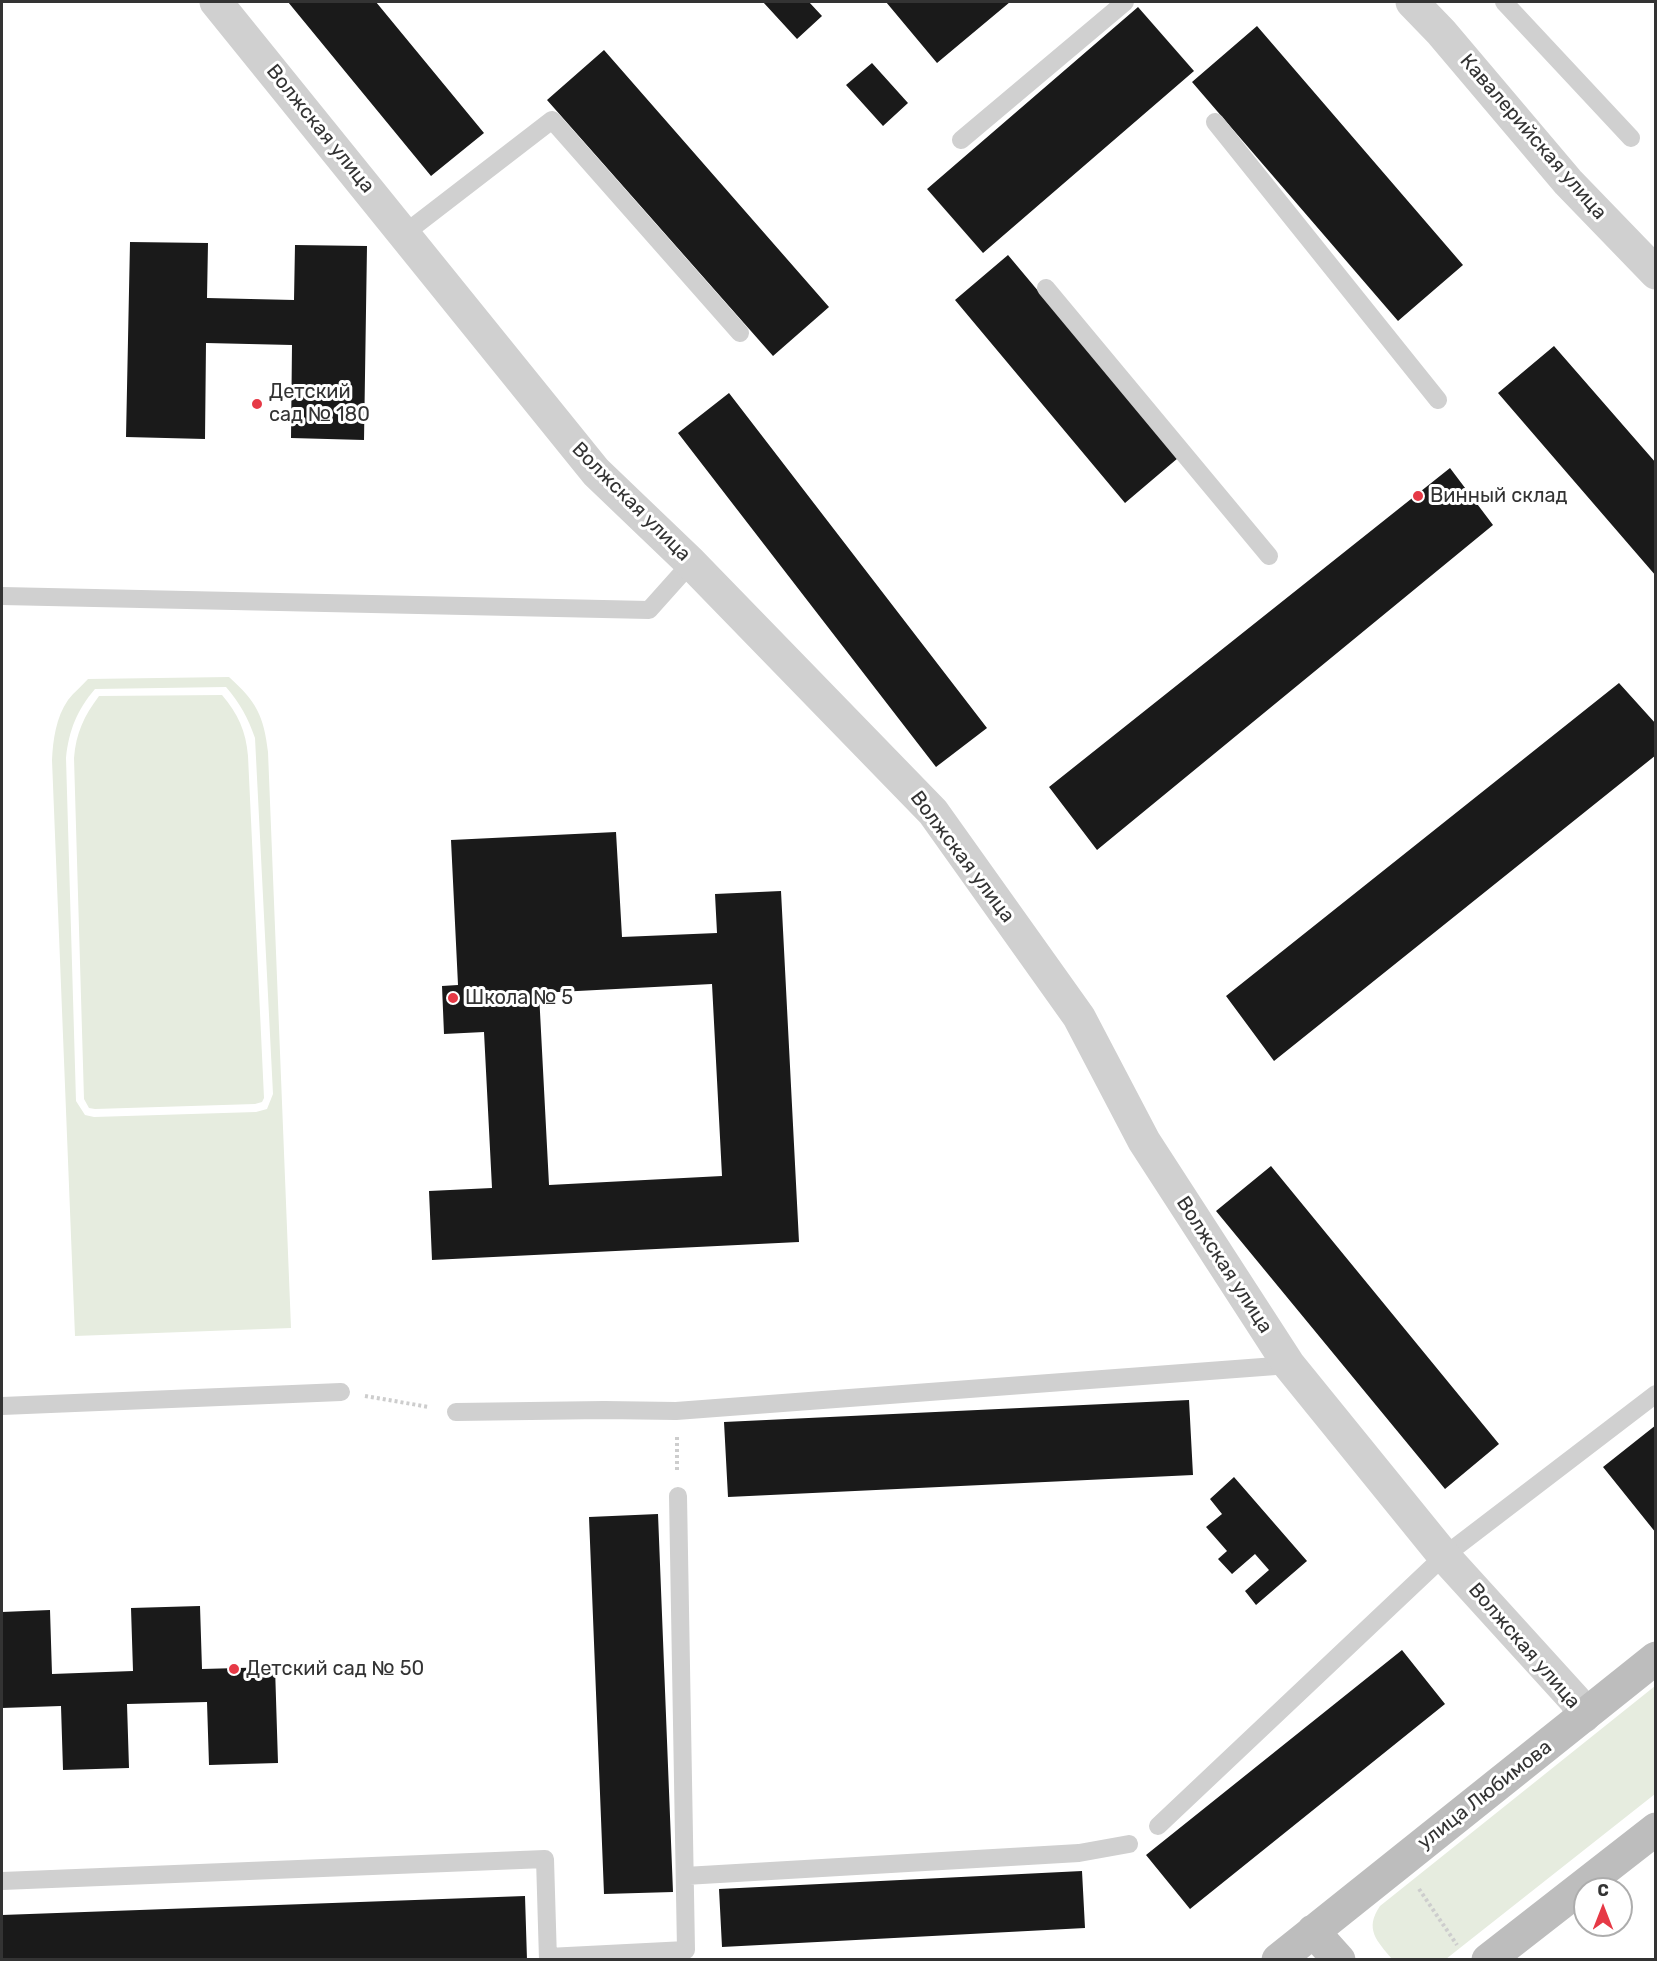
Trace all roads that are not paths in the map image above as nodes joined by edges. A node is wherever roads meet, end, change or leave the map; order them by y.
1 (216, 2) edge
2 (1125, 2) edge
3 (1412, 2) edge
4 (1504, 2) edge
5 (1215, 122) dead end
6 (1631, 138) dead end
7 (961, 140) dead end
8 (404, 234) junction
9 (1656, 273) edge
10 (1046, 288) dead end
11 (740, 333) dead end
12 (1438, 400) dead end
13 (1269, 556) dead end
14 (691, 563) junction
15 (2, 596) edge
16 (1289, 1365) junction
17 (341, 1392) road end
18 (1656, 1394) edge
19 (2, 1406) edge
20 (456, 1412) road end
21 (678, 1496) road end
22 (1444, 1556) junction
23 (1656, 1659) edge
24 (1584, 1716) junction
25 (1158, 1826) dead end
26 (1656, 1829) edge
27 (1129, 1844) dead end
28 (684, 1876) junction
29 (2, 1881) edge
30 (1313, 1931) junction
31 (548, 1958) edge
32 (1278, 1959) edge
33 (1339, 1959) edge
34 (1488, 1959) edge

1 - 8 street, Волжская улица
2 - 7 lane
3 - 9 street, Кавалерийская улица
4 - 6 lane
5 - 12 lane
8 - 11 lane
8 - 14 street, Волжская улица
10 - 13 lane
14 - 15 lane
14 - 16 street, Волжская улица
16 - 20 lane
16 - 22 street, Волжская улица
17 - 19 lane
18 - 22 lane
21 - 28 lane
22 - 24 street, Волжская улица
22 - 25 lane
23 - 24 main road, улица Любимова
24 - 30 main road, улица Любимова
26 - 34 main road
27 - 28 lane
28 - 31 lane
29 - 31 lane
30 - 32 main road, улица Любимова
30 - 33 main road

